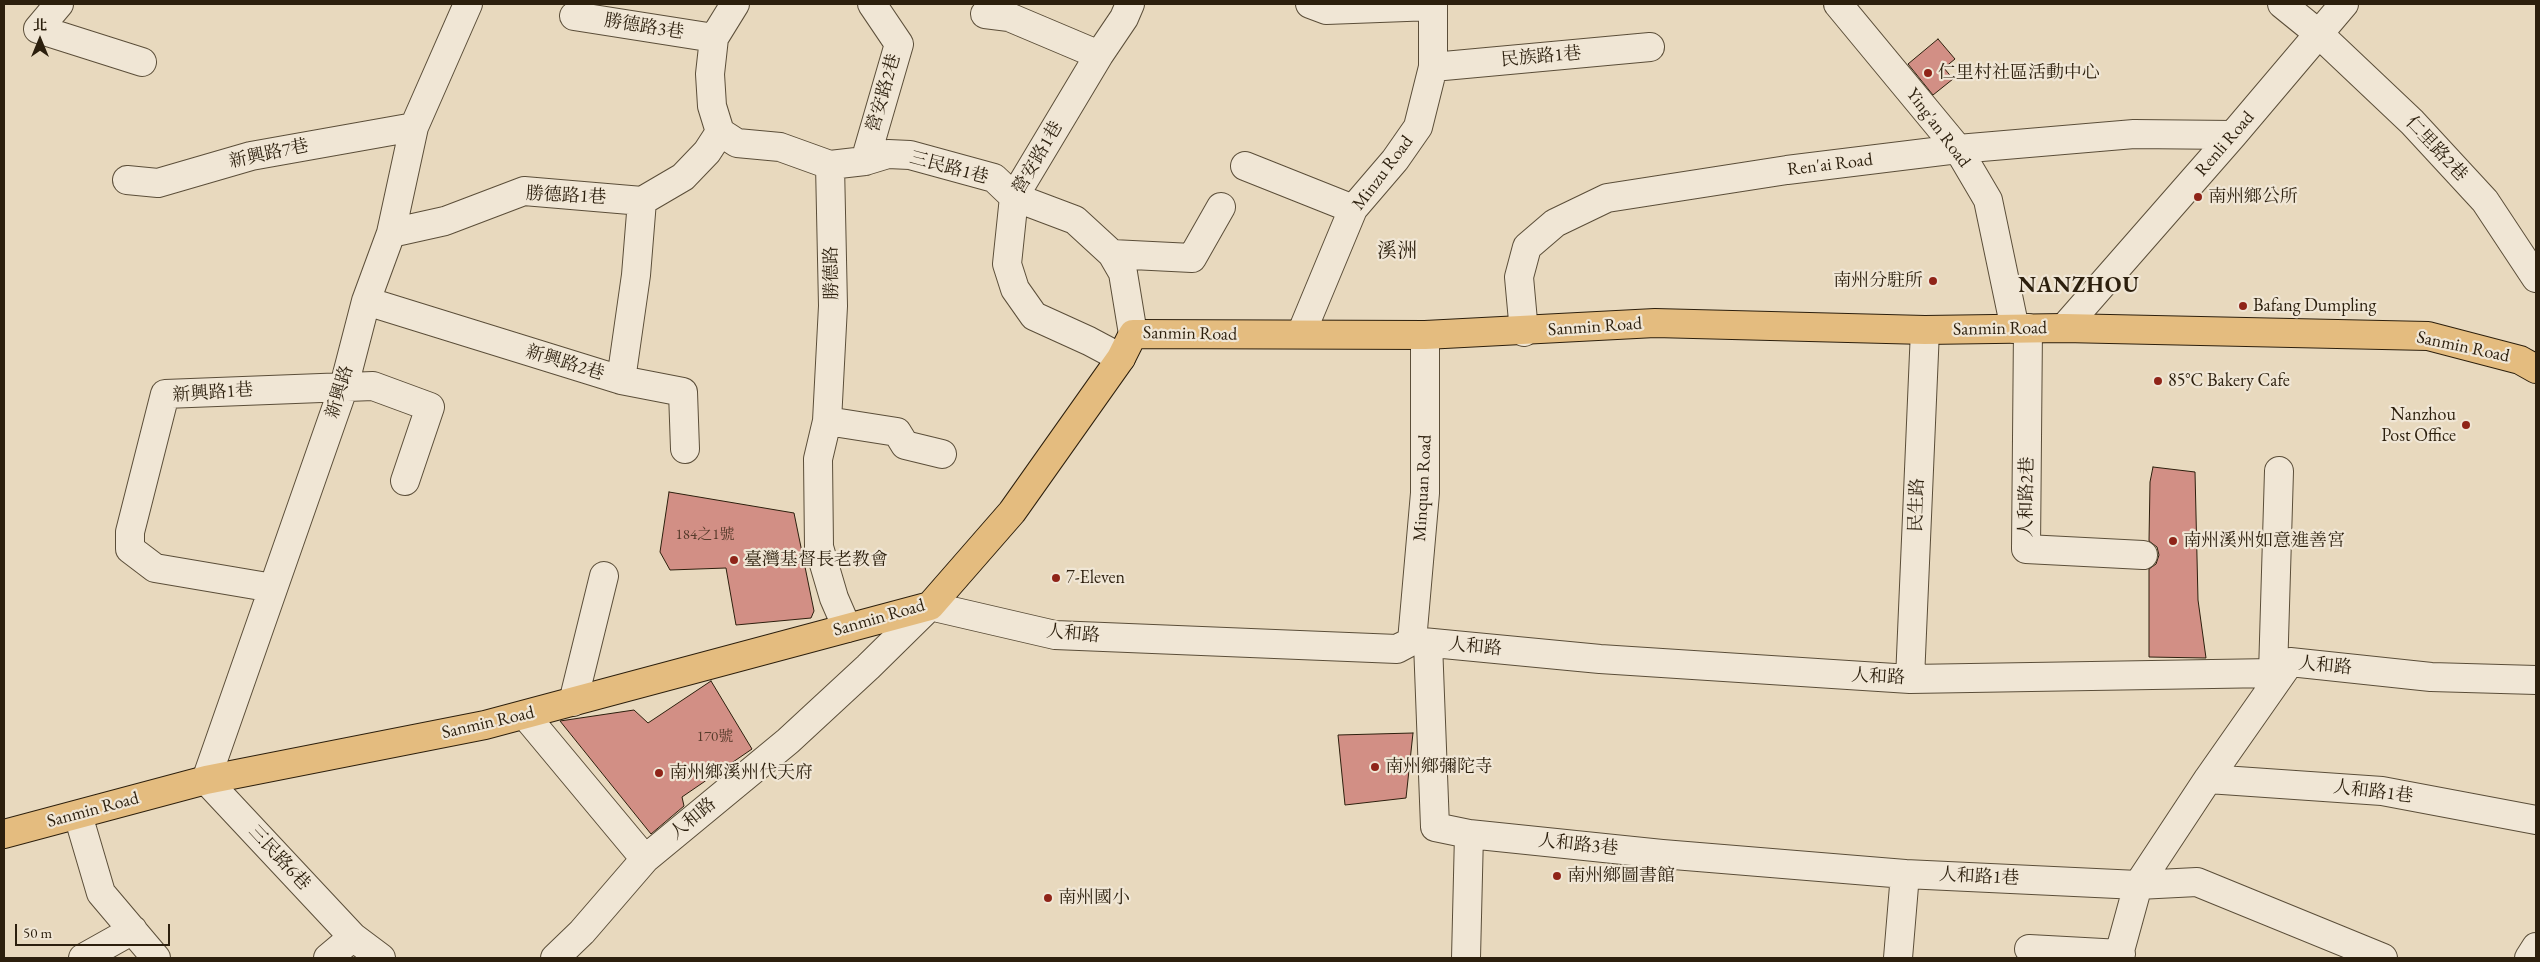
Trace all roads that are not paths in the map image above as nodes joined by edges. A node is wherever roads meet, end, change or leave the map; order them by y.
1 (59, 4) edge
2 (468, 4) edge
3 (735, 4) edge
4 (872, 4) edge
5 (1130, 4) edge
6 (1310, 4) edge
7 (1838, 4) edge
8 (2282, 4) edge
9 (2344, 4) edge
10 (1433, 5) edge
11 (985, 14) dead end
12 (574, 16) dead end
13 (2319, 34) junction
14 (714, 38) junction
15 (1650, 47) dead end
16 (1099, 55) junction
17 (142, 62) dead end
18 (1433, 67) junction
19 (414, 127) junction
20 (720, 132) junction
21 (2233, 135) junction
22 (1958, 149) junction
23 (865, 161) junction
24 (830, 165) junction
25 (1245, 166) dead end
26 (126, 180) dead end
27 (1014, 197) junction
28 (642, 201) junction
29 (1221, 207) dead end
30 (1353, 209) junction
31 (391, 233) junction
32 (1112, 254) junction
33 (2536, 278) edge
34 (366, 301) junction
35 (2064, 328) junction
36 (2022, 329) junction
37 (1924, 330) junction
38 (1524, 332) junction
39 (1133, 334) junction
40 (1301, 334) junction
41 (1425, 335) junction
42 (1121, 358) junction
43 (2536, 369) edge
44 (621, 380) junction
45 (344, 386) junction
46 (827, 421) junction
47 (685, 449) dead end
48 (942, 454) dead end
49 (2279, 471) dead end
50 (405, 481) dead end
51 (2143, 555) dead end
52 (604, 576) dead end
53 (273, 588) junction
54 (930, 606) junction
55 (847, 628) junction
56 (1420, 642) junction
57 (2282, 668) junction
58 (1910, 679) junction
59 (2536, 680) edge
60 (573, 702) junction
61 (525, 715) junction
62 (2208, 778) junction
63 (206, 780) junction
64 (78, 815) junction
65 (2536, 820) edge
66 (4, 834) edge
67 (1469, 834) junction
68 (645, 859) junction
69 (1905, 874) junction
70 (2138, 885) junction
71 (133, 930) junction
72 (353, 937) junction
73 (2536, 947) edge
74 (2029, 950) dead end
75 (2120, 956) edge
76 (83, 958) edge
77 (156, 958) edge
78 (328, 958) edge
79 (381, 958) edge
80 (555, 958) edge
81 (1466, 958) edge
82 (1898, 958) edge
83 (2383, 958) edge
84 (2530, 958) edge

1 - 17 street
2 - 19 street, 新興路
3 - 14 street
4 - 23 street, 營安路2巷
5 - 16 street, 營安路1巷
6 - 10 street
7 - 22 street, Ying'an Road
8 - 13 street, 仁里路2巷
9 - 13 street, Renli Road
10 - 18 street, Minzu Road
11 - 16 street
12 - 14 street, 勝德路3巷
13 - 21 street, Renli Road
13 - 33 street, 仁里路2巷
14 - 20 street
15 - 18 street, 民族路1巷
16 - 27 street, 營安路1巷
18 - 30 street, Minzu Road
19 - 26 street, 新興路7巷
19 - 31 street, 新興路
20 - 24 street
20 - 28 street
21 - 22 street, Ren'ai Road
21 - 35 street, Renli Road
22 - 36 street, Ying'an Road
22 - 38 street, Ren'ai Road
23 - 24 street, 三民路1巷
23 - 27 street, 三民路1巷
24 - 46 street, 勝德路
25 - 30 street
27 - 32 street, 三民路1巷
27 - 42 street, 營安路1巷
28 - 31 street, 勝德路1巷
28 - 44 street, 新興路2巷
29 - 32 street
30 - 40 street, Minzu Road
31 - 34 street, 新興路
32 - 39 street, 三民路1巷
34 - 44 street, 新興路2巷
34 - 45 street, 新興路
35 - 36 main road, Sanmin Road
35 - 43 main road, Sanmin Road
36 - 37 main road, Sanmin Road
36 - 51 street, 人和路2巷
37 - 38 main road, Sanmin Road
37 - 58 street, 民生路
38 - 41 main road, Sanmin Road
39 - 40 main road, Sanmin Road
39 - 42 main road, Sanmin Road
40 - 41 main road, Sanmin Road
41 - 56 street, Minquan Road
42 - 54 main road, Sanmin Road
44 - 47 street
45 - 50 street, 新興路1巷
45 - 53 street, 新興路
45 - 53 street, 新興路1巷
46 - 48 street
46 - 55 street, 勝德路
49 - 57 street
52 - 60 street
53 - 63 street, 新興路
54 - 55 main road, Sanmin Road
54 - 56 street, 人和路
54 - 68 street, 人和路
55 - 60 main road, Sanmin Road
56 - 58 street, 人和路
56 - 67 street, 人和路3巷
57 - 58 street, 人和路
57 - 59 street, 人和路
57 - 62 street
60 - 61 main road, Sanmin Road
61 - 63 main road, Sanmin Road
61 - 68 street
62 - 65 street, 人和路1巷
62 - 70 street
63 - 64 main road, Sanmin Road
63 - 72 street, 三民路6巷
64 - 66 main road, Sanmin Road
64 - 71 street
67 - 69 street, 人和路3巷
67 - 81 street
68 - 80 street, 人和路
69 - 70 street, 人和路1巷
69 - 82 street
70 - 75 street
70 - 83 street, 人和路1巷
71 - 76 street
71 - 77 street
72 - 78 street
72 - 79 street, 三民路6巷
73 - 84 street
74 - 75 street

